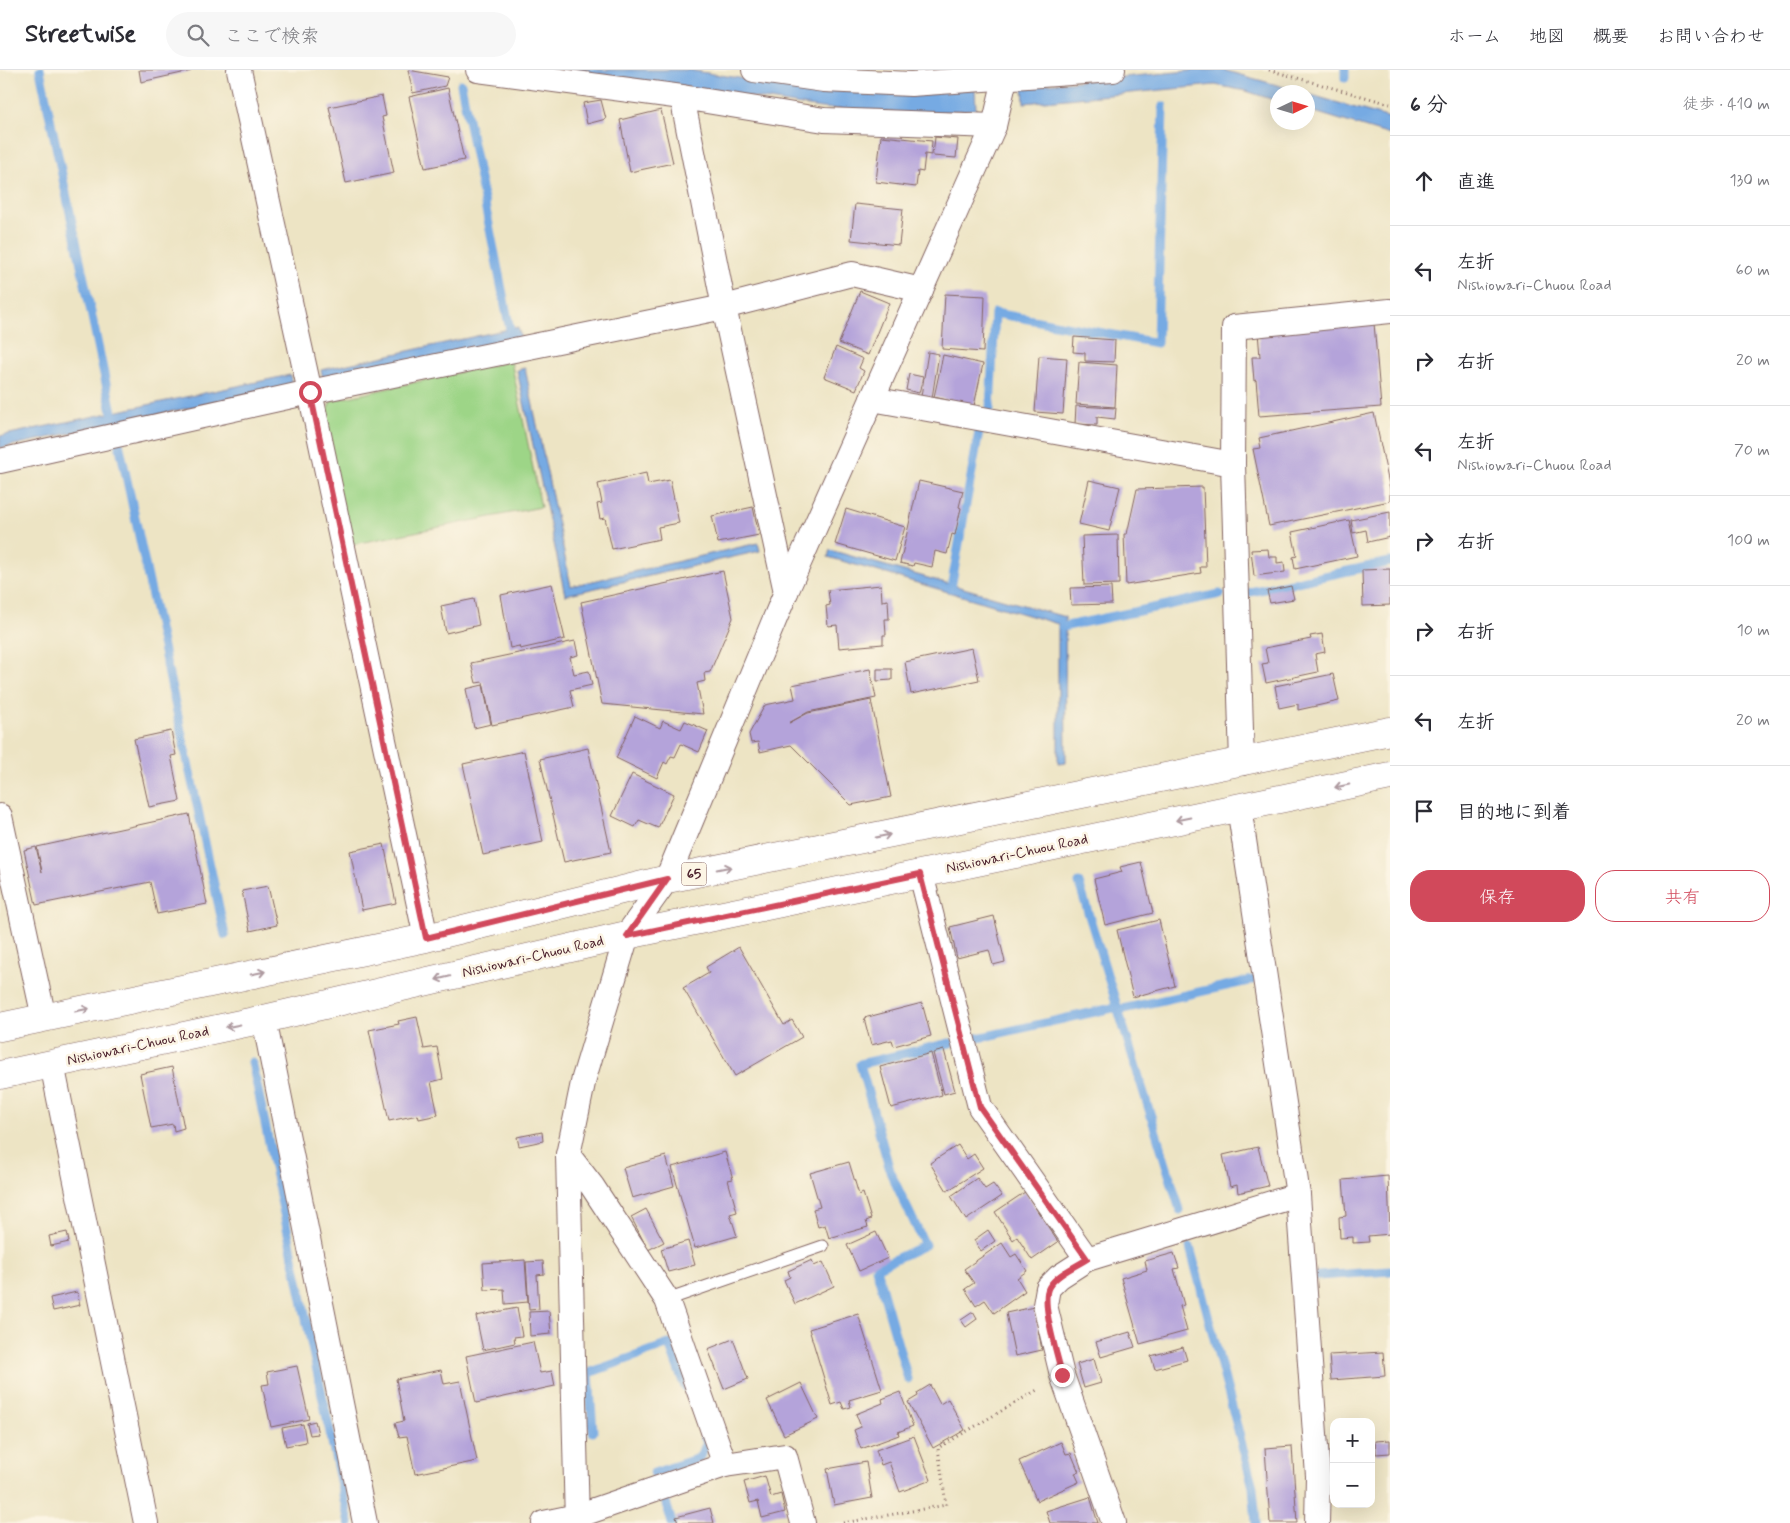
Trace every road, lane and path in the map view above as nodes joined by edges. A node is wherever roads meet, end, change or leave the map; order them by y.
1 (239, 70) edge
2 (478, 70) edge
3 (754, 70) edge
4 (1113, 70) edge
5 (1269, 70) edge
6 (1007, 73) edge
7 (682, 97) junction
8 (1390, 104) edge
9 (994, 126) junction
10 (921, 290) junction
11 (724, 307) junction
12 (1390, 311) edge
13 (310, 392) junction
14 (872, 399) junction
15 (0, 461) edge
16 (1233, 464) junction
17 (786, 592) junction
18 (1390, 732) edge
19 (1242, 763) junction
20 (1390, 776) edge
21 (1239, 808) junction
22 (0, 816) edge
23 (920, 874) junction
24 (667, 879) junction
25 (627, 936) junction
26 (426, 938) junction
27 (44, 1018) junction
28 (264, 1020) junction
29 (0, 1027) edge
30 (52, 1064) junction
31 (0, 1074) edge
32 (568, 1155) junction
33 (1298, 1195) junction
34 (823, 1246) dead end
35 (1087, 1259) junction
36 (667, 1300) junction
37 (1062, 1375) junction
38 (725, 1465) junction
39 (577, 1520) edge
40 (146, 1523) edge
41 (365, 1523) edge
42 (544, 1523) edge
43 (803, 1523) edge
44 (843, 1523) edge
45 (1114, 1523) edge
46 (1317, 1523) edge

1 - 13 street
2 - 7 street
3 - 6 street
4 - 6 street
5 - 8 path
6 - 9 street
7 - 9 street
7 - 11 street
9 - 10 street
10 - 11 street
10 - 14 street
11 - 13 street
11 - 17 street
12 - 16 street
13 - 15 street
13 - 26 street
14 - 16 street
14 - 17 street
16 - 19 street
17 - 24 street
18 - 19 main road, 65
24 -> 19 main road, 65
20 -> 21 main road, Nishiowari-Chuou Road
21 -> 23 main road, Nishiowari-Chuou Road
21 - 33 street
22 - 27 street
23 - 25 main road, Nishiowari-Chuou Road
23 - 35 street
24 - 25 street
24 - 26 main road, 65
25 -> 28 main road, Nishiowari-Chuou Road
25 - 32 street
27 -> 26 main road, 65
27 - 29 main road, 65
28 -> 30 main road, Nishiowari-Chuou Road
28 - 41 street
30 - 31 main road, Nishiowari-Chuou Road
30 - 40 street
32 - 36 street
32 - 39 street
33 - 35 street
33 - 46 street
34 - 36 lane
35 - 37 street
36 - 38 street
37 - 44 path
37 - 45 street
38 - 39 street
38 - 43 street
39 - 42 street

